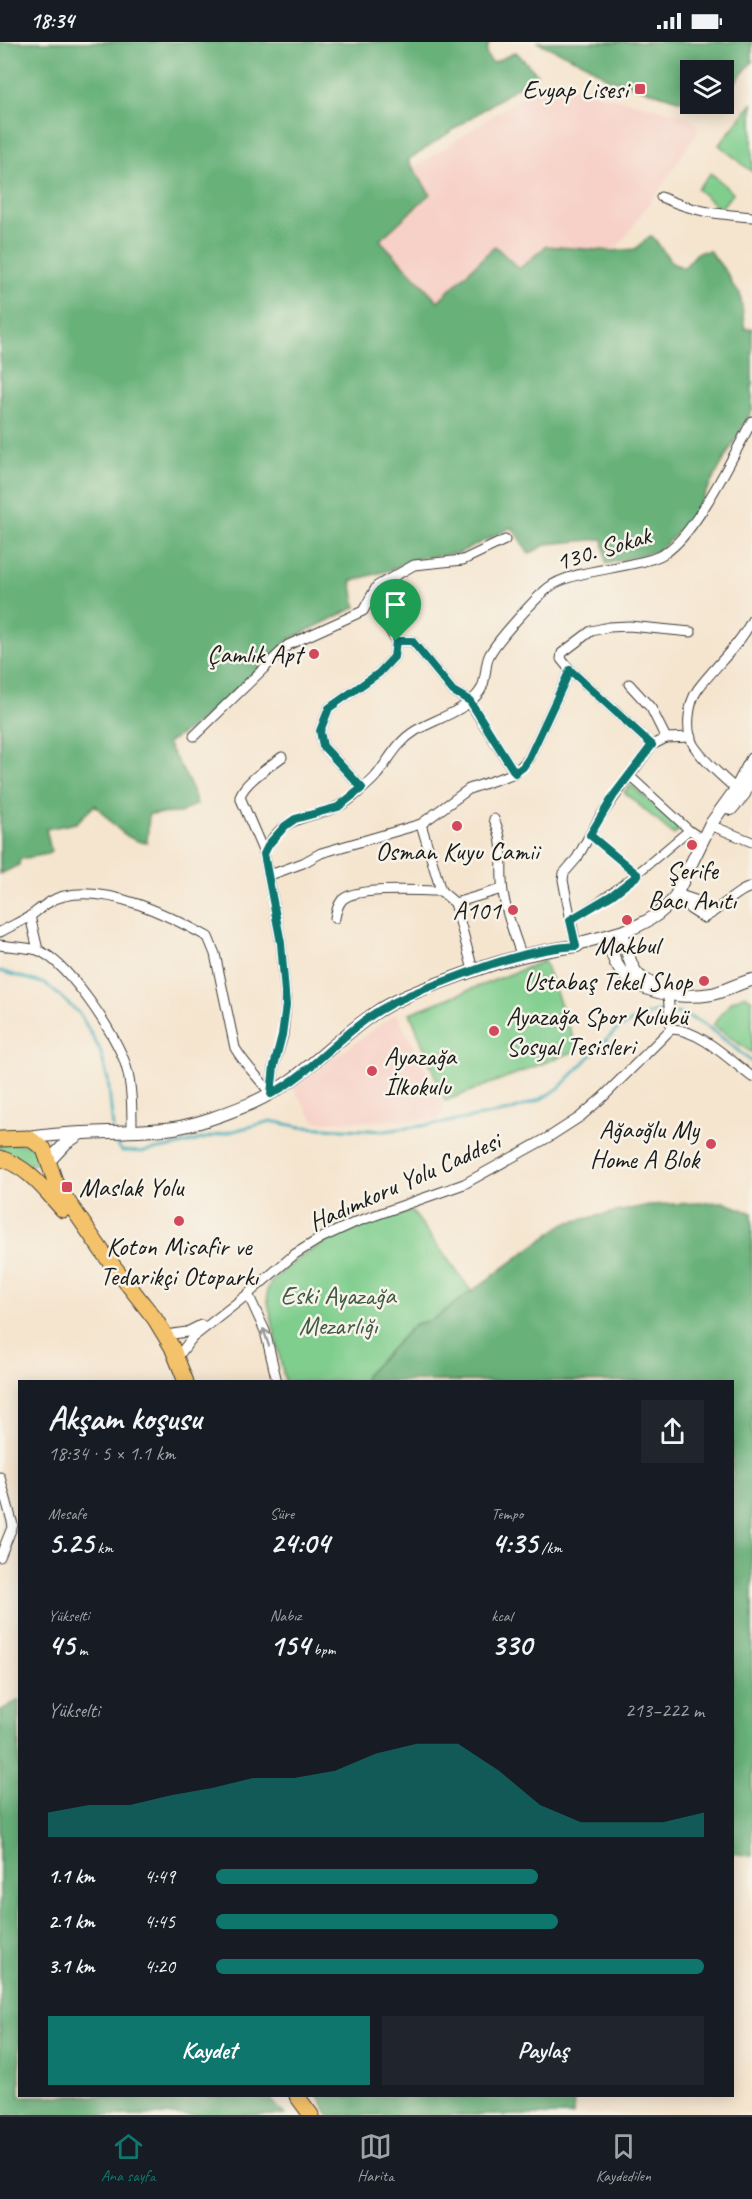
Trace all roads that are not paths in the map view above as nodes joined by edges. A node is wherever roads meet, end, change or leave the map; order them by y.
1 (661, 197) dead end
2 (752, 217) edge
3 (752, 420) edge
4 (505, 540) dead end
5 (371, 597) junction
6 (752, 620) edge
7 (691, 633) dead end
8 (396, 641) junction
9 (570, 670) junction
10 (629, 684) dead end
11 (470, 701) junction
12 (194, 736) dead end
13 (690, 737) junction
14 (666, 738) junction
15 (652, 745) junction
16 (282, 757) dead end
17 (751, 766) edge
18 (515, 773) junction
19 (630, 776) junction
20 (362, 788) junction
21 (740, 791) junction
22 (494, 819) dead end
23 (421, 824) junction
24 (712, 826) junction
25 (689, 830) junction
26 (590, 835) junction
27 (703, 839) junction
28 (752, 842) edge
29 (264, 854) junction
30 (270, 875) junction
31 (638, 875) junction
32 (752, 887) edge
33 (502, 889) junction
34 (441, 891) junction
35 (680, 895) junction
36 (455, 903) junction
37 (30, 916) junction
38 (335, 918) dead end
39 (570, 920) junction
40 (0, 932) edge
41 (617, 938) junction
42 (0, 945) edge
43 (577, 946) junction
44 (38, 950) junction
45 (522, 954) junction
46 (473, 970) junction
47 (752, 980) edge
48 (730, 987) junction
49 (668, 994) junction
50 (671, 1029) junction
51 (752, 1077) edge
52 (271, 1094) junction
53 (126, 1130) junction
54 (81, 1133) junction
55 (29, 1138) junction
56 (0, 1139) edge
57 (0, 1158) edge
58 (49, 1161) junction
59 (24, 1169) junction
60 (104, 1254) junction
61 (248, 1294) junction
62 (144, 1307) junction
63 (217, 1318) junction
64 (166, 1335) junction
65 (175, 1369) edge
66 (277, 1380) edge
67 (0, 1477) edge
68 (0, 1557) edge
69 (298, 2097) edge
70 (311, 2115) edge

1 - 2 street
3 - 11 street, 130. Sokak
4 - 5 street
5 - 8 street
5 - 12 street
6 - 13 street
7 - 9 street
8 - 11 street
8 - 20 street
9 - 15 street
9 - 18 street
10 - 14 street
11 - 18 street
11 - 20 street, 130. Sokak
13 - 14 street
13 - 21 street
14 - 15 street
15 - 19 street
16 - 29 street
17 - 21 street
18 - 23 street
19 - 25 street
19 - 26 street
20 - 29 street, 130. Sokak
21 - 24 street
22 - 33 street
23 - 30 street
23 - 34 street
24 - 27 street
24 - 28 street
24 - 35 street
25 - 27 street
25 - 31 street
26 - 31 street
26 - 39 street
27 - 35 street
29 - 30 street
30 - 52 street
31 - 39 street
32 - 35 street
33 - 36 street
33 - 45 street
34 - 36 street
34 - 38 street
35 - 41 street
36 - 46 street
37 - 40 street
37 - 44 street
37 - 52 street
39 - 43 street
41 - 43 street
41 - 48 street
41 - 49 street
42 - 44 street
43 - 45 street
44 - 53 street
45 - 46 street
46 - 52 street
47 - 48 street
48 - 49 street
49 - 50 street
50 - 51 street
50 - 61 street, Hadımkoru Yolu Caddesi
52 - 53 street
53 - 54 street
54 - 55 street
54 - 58 street
55 - 56 main road
55 - 58 main road
57 - 59 main road
58 - 59 main road
58 - 60 main road
59 - 60 main road
60 - 62 main road
61 - 63 street, Hadımkoru Yolu Caddesi
66 -> 61 street
62 - 64 main road
62 - 65 main road
63 - 64 street, Hadımkoru Yolu Caddesi
63 - 65 street, Hadımkoru Yolu Caddesi
64 - 65 main road
67 - 68 street
69 - 70 main road

